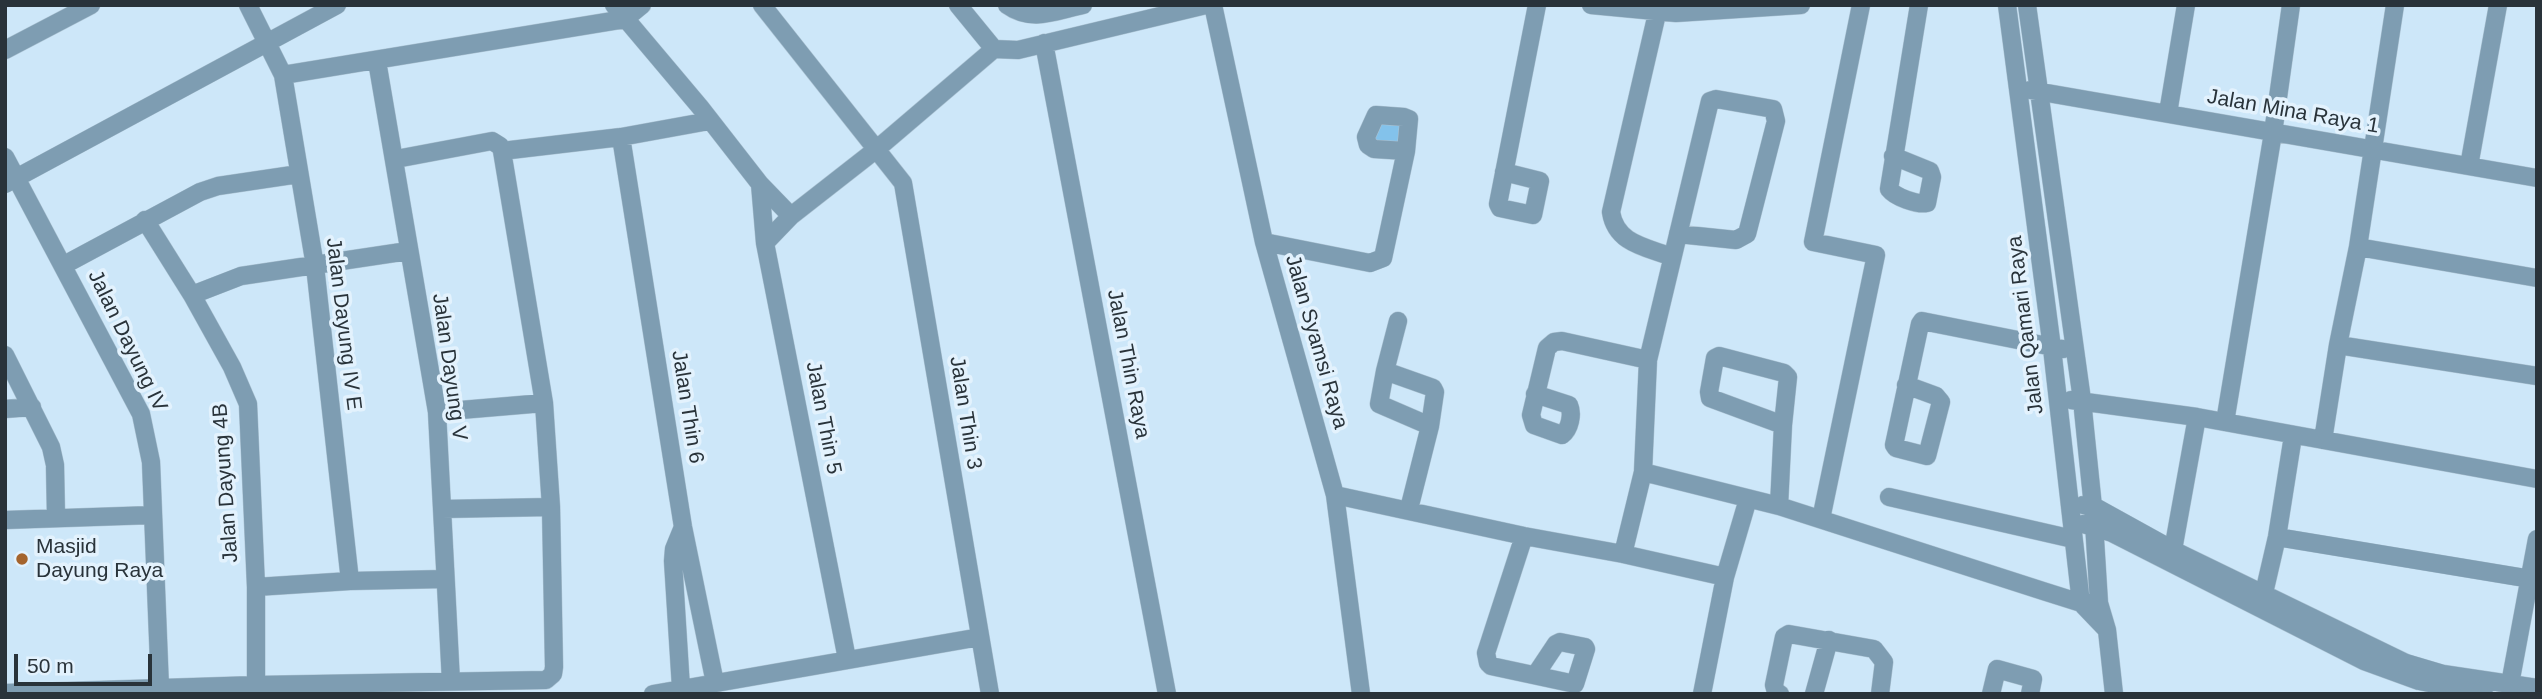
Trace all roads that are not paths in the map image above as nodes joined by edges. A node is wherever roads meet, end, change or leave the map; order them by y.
1 (91, 5) edge
2 (248, 5) edge
3 (337, 5) edge
4 (642, 5) edge
5 (762, 5) edge
6 (958, 5) edge
7 (1083, 5) edge
8 (1206, 5) edge
9 (1213, 5) edge
10 (1537, 5) edge
11 (1591, 5) edge
12 (1801, 5) edge
13 (1861, 5) edge
14 (1919, 5) edge
15 (2007, 5) edge
16 (2027, 5) edge
17 (2186, 5) edge
18 (2291, 5) edge
19 (2395, 5) edge
20 (2498, 5) edge
21 (1658, 9) edge
22 (1014, 10) edge
23 (61, 11) edge
24 (620, 12) edge
25 (268, 42) junction
26 (1044, 43) junction
27 (994, 49) junction
28 (5, 50) edge
29 (377, 61) junction
30 (283, 75) junction
31 (2019, 88) junction
32 (2041, 91) junction
33 (2168, 113) junction
34 (709, 121) junction
35 (2273, 133) junction
36 (621, 137) junction
37 (878, 148) junction
38 (2371, 149) junction
39 (502, 151) junction
40 (1406, 151) dead end
41 (1893, 156) dead end
42 (5, 157) edge
43 (396, 159) junction
44 (2469, 166) junction
45 (1504, 172) dead end
46 (299, 174) junction
47 (2537, 178) edge
48 (11, 181) edge
49 (760, 184) junction
50 (791, 216) junction
51 (145, 220) junction
52 (1678, 234) junction
53 (1264, 242) junction
54 (765, 243) junction
55 (2358, 247) junction
56 (408, 251) junction
57 (1672, 257) junction
58 (64, 265) junction
59 (315, 266) junction
60 (2537, 278) edge
61 (192, 295) junction
62 (1398, 321) dead end
63 (2338, 345) junction
64 (2052, 348) junction
65 (2075, 351) junction
66 (5, 355) edge
67 (1648, 360) junction
68 (1385, 371) junction
69 (2537, 376) edge
70 (1906, 385) dead end
71 (1535, 394) dead end
72 (2058, 400) junction
73 (2082, 400) junction
74 (544, 403) junction
75 (32, 407) junction
76 (5, 408) edge
77 (438, 412) junction
78 (2197, 417) junction
79 (2225, 422) junction
80 (1783, 425) junction
81 (1430, 426) junction
82 (2293, 436) junction
83 (2323, 440) junction
84 (1643, 472) junction
85 (2537, 479) edge
86 (1335, 495) junction
87 (1889, 497) dead end
88 (1748, 499) junction
89 (2069, 502) junction
90 (1779, 506) junction
91 (551, 507) junction
92 (2093, 507) junction
93 (442, 509) junction
94 (1409, 509) junction
95 (153, 515) junction
96 (56, 517) junction
97 (1821, 519) junction
98 (5, 520) edge
99 (683, 527) junction
100 (2094, 527) junction
101 (2072, 530) junction
102 (1524, 536) junction
103 (2277, 537) junction
104 (2537, 538) edge
105 (2173, 550) junction
106 (1623, 554) junction
107 (1725, 577) junction
108 (445, 579) junction
109 (2533, 579) edge
110 (350, 581) junction
111 (256, 587) junction
112 (2264, 593) junction
113 (2090, 603) junction
114 (980, 637) junction
115 (1829, 640) junction
116 (847, 659) junction
117 (1536, 674) dead end
118 (451, 682) junction
119 (715, 683) junction
120 (2510, 684) junction
121 (256, 685) junction
122 (160, 688) junction
123 (681, 688) junction
124 (2537, 688) edge
125 (277, 689) edge
126 (2443, 691) edge
127 (68, 692) edge
128 (5, 693) edge
129 (653, 694) edge
130 (990, 694) edge
131 (1167, 694) edge
132 (1361, 694) edge
133 (1702, 694) edge
134 (1780, 694) edge
135 (1814, 694) edge
136 (1880, 694) edge
137 (1991, 694) edge
138 (2030, 694) edge
139 (2114, 694) edge
140 (2484, 694) edge

1 - 23 street
2 - 25 street, Jalan Dayung IV E
3 - 25 street
4 - 24 street
5 - 37 street, Jalan Thin 3
6 - 27 street
7 - 22 street
8 - 26 street
9 - 53 street, Jalan Syamsi Raya
10 - 45 street
11 - 21 street
12 - 21 street
13 - 97 street
14 - 41 street
15 - 31 street, Jalan Qamari Raya
16 - 32 street
17 - 33 street
18 - 35 street
19 - 38 street
20 - 44 street
21 - 57 street
23 - 28 street
24 - 29 street
24 - 34 street
25 - 30 street, Jalan Dayung IV E
25 - 48 street
26 - 27 street
26 - 131 street, Jalan Thin Raya
27 - 37 street
29 - 30 street
29 - 43 street, Jalan Dayung V
30 - 46 street, Jalan Dayung IV E
31 - 32 street, Jalan Mina Raya 1
31 - 64 street, Jalan Qamari Raya
32 - 33 street, Jalan Mina Raya 1
32 - 65 street
33 - 35 street, Jalan Mina Raya 1
34 - 36 street
34 - 49 street
35 - 38 street, Jalan Mina Raya 1
35 - 79 street
36 - 39 street
36 - 99 street, Jalan Thin 6
37 - 50 street
37 - 114 street, Jalan Thin 3
38 - 44 street, Jalan Mina Raya 1
38 - 55 street
39 - 43 street
39 - 74 street
40 - 53 street
42 - 48 street, Jalan Dayung IV
43 - 56 street, Jalan Dayung V
44 - 47 street, Jalan Mina Raya 1
46 - 51 street
46 - 59 street, Jalan Dayung IV E
48 - 58 street, Jalan Dayung IV
49 - 50 street
49 - 54 street, Jalan Thin 5
50 - 54 street
51 - 58 street
51 - 61 street, Jalan Dayung 4B
52 - 52 street
52 - 57 street
53 - 86 street, Jalan Syamsi Raya
54 - 116 street, Jalan Thin 5
55 - 60 street
55 - 63 street
56 - 59 street
56 - 77 street, Jalan Dayung V
57 - 67 street
58 - 95 street, Jalan Dayung IV
59 - 61 street
59 - 110 street, Jalan Dayung IV E
61 - 111 street, Jalan Dayung 4B
62 - 68 street
63 - 69 street
63 - 83 street
64 - 65 street
64 - 70 street
64 - 72 street, Jalan Qamari Raya
65 - 73 street
66 - 75 street
67 - 71 street
67 - 84 street
68 - 81 street
68 - 81 street
72 - 73 street
72 - 89 street, Jalan Qamari Raya
73 - 78 street
73 - 92 street
74 - 77 street
74 - 91 street
75 - 76 street
75 - 96 street
77 - 93 street, Jalan Dayung V
78 - 79 street
78 - 105 street
79 - 82 street
80 - 80 street
80 - 90 street
81 - 94 street
82 - 83 street
82 - 103 street
83 - 85 street
84 - 88 street
84 - 106 street
86 - 94 street
86 - 132 street, Jalan Syamsi Raya
87 - 101 street
88 - 90 street
88 - 107 street
89 - 92 street
89 - 101 street, Jalan Qamari Raya
90 - 97 street
91 - 93 street
91 - 118 street
92 - 100 street
92 - 105 street
93 - 108 street, Jalan Dayung V
94 - 102 street
95 - 96 street
95 - 122 street, Jalan Dayung IV
96 - 98 street
97 - 113 street
99 - 119 street, Jalan Thin 6
99 - 123 street
100 - 101 street
100 - 113 street
100 - 126 street
101 - 113 street, Jalan Qamari Raya
102 - 106 street
102 - 117 street
103 - 109 street
103 - 112 street
104 - 109 street
105 - 112 street
106 - 107 street
107 - 133 street
108 - 110 street
108 - 118 street, Jalan Dayung V
109 - 120 street
110 - 111 street
111 - 121 street, Jalan Dayung 4B
112 - 120 street
113 - 139 street
114 - 116 street
114 - 130 street, Jalan Thin 3
115 - 134 street
115 - 135 street
115 - 136 street
116 - 119 street
118 - 125 street
119 - 123 street
120 - 124 street
121 - 122 street
121 - 125 street
122 - 127 street
123 - 129 street
126 - 140 street
127 - 128 street
137 - 138 street

